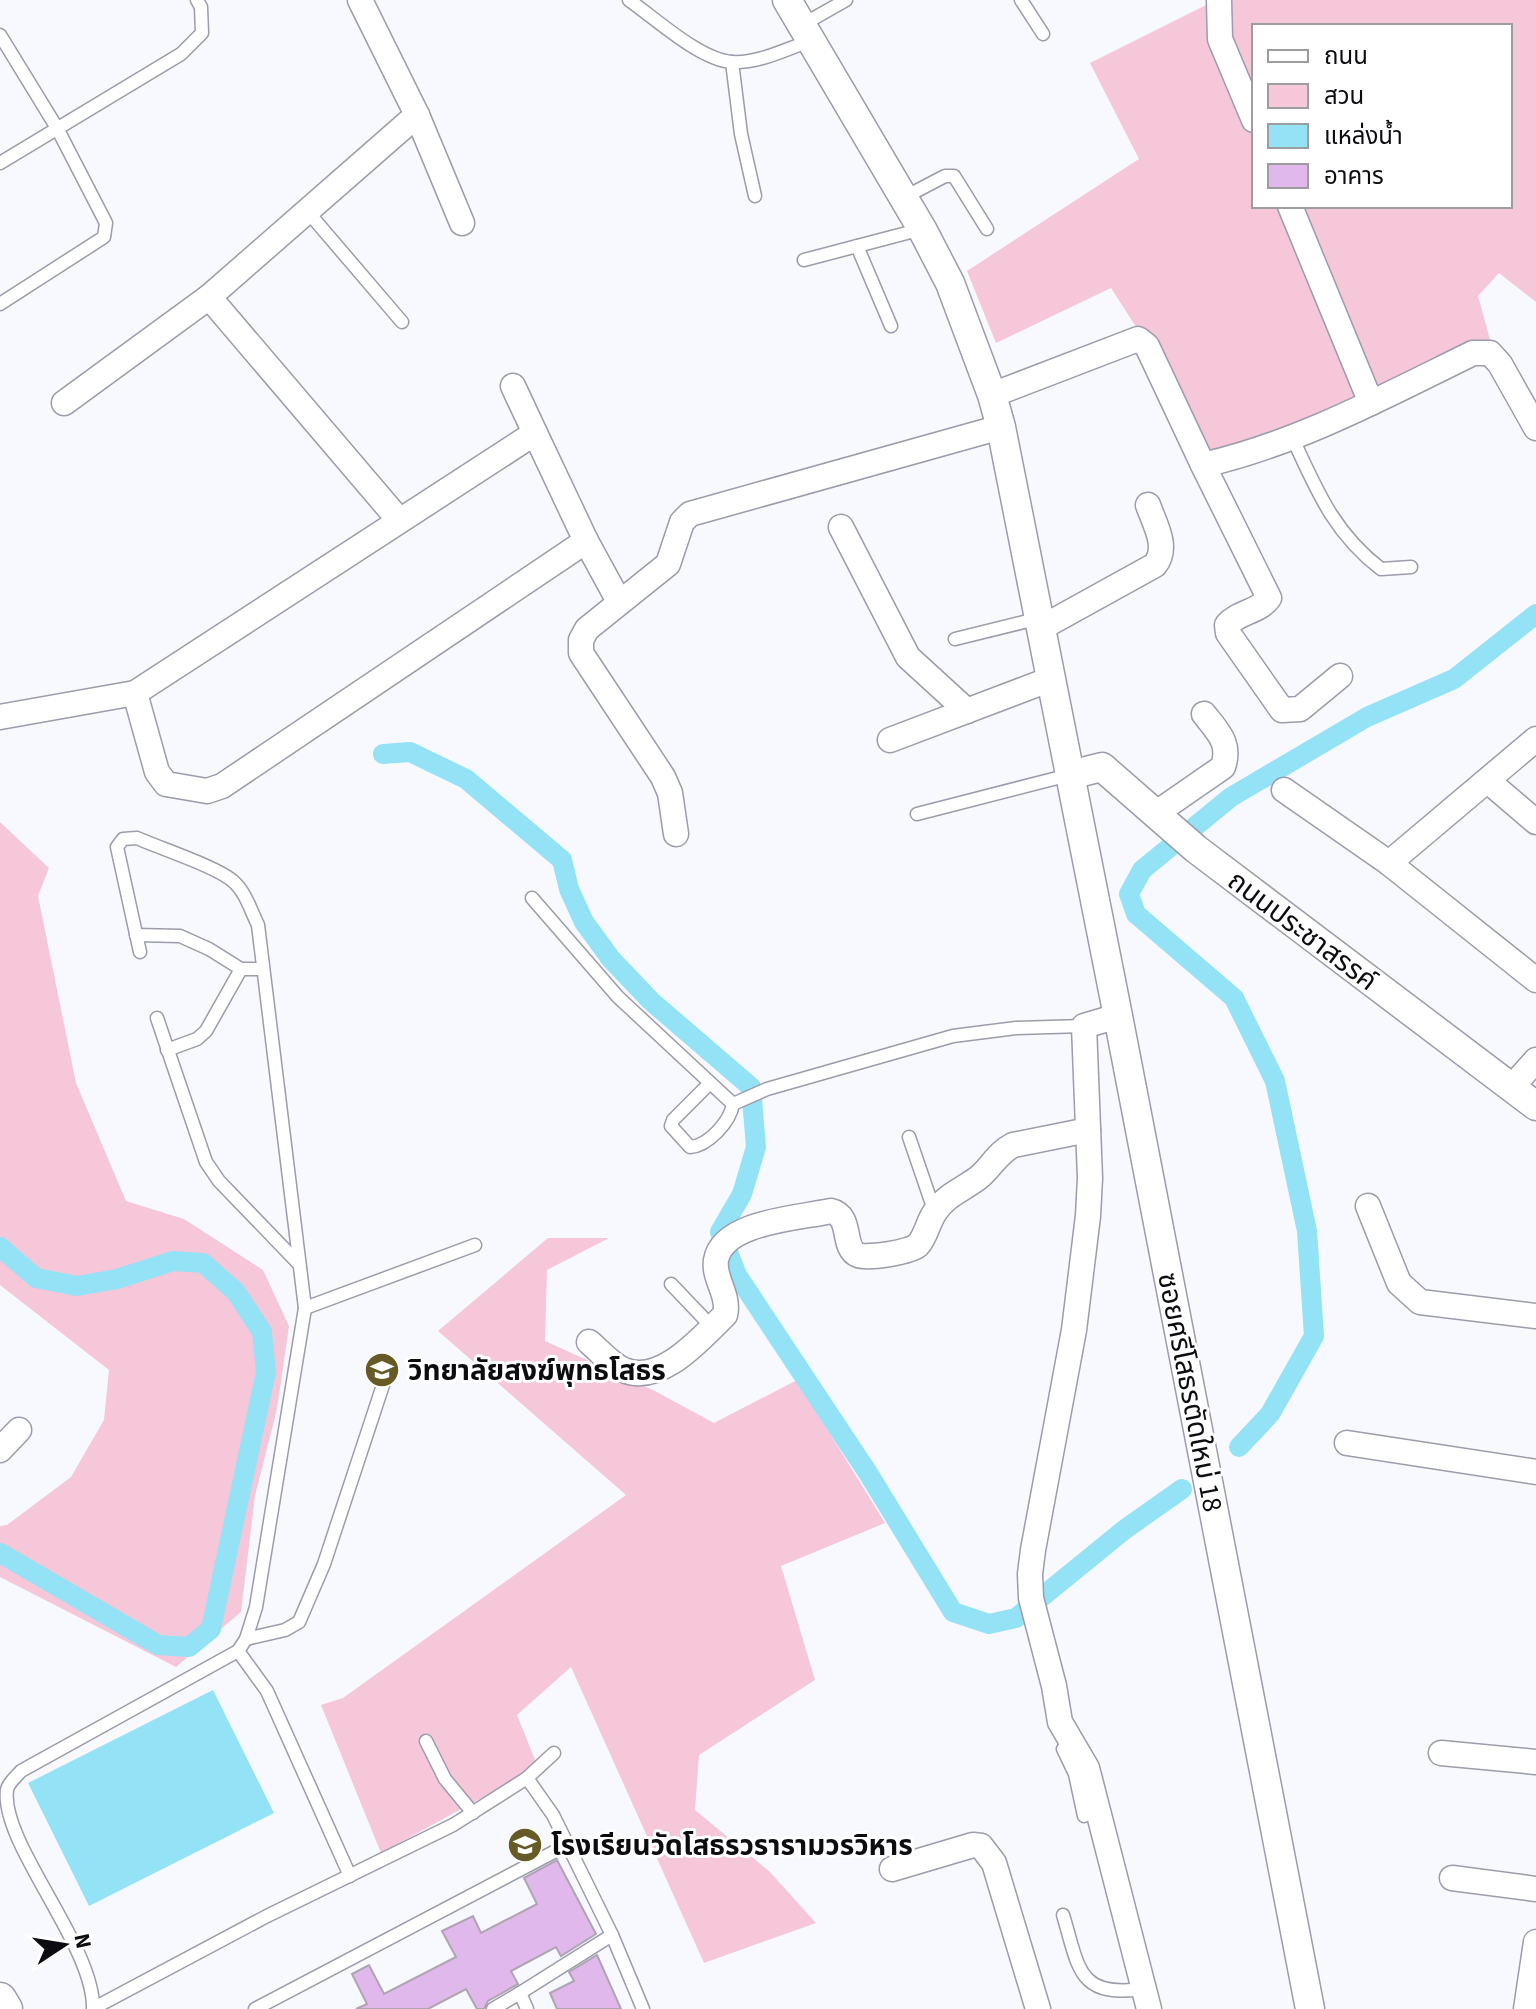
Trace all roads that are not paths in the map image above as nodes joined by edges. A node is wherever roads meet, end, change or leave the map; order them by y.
1 (197, 0) edge
2 (360, 0) edge
3 (629, 0) edge
4 (787, 0) edge
5 (846, 0) edge
6 (1021, 0) edge
7 (1219, 0) edge
8 (806, 33) junction
9 (1043, 34) dead end
10 (0, 35) edge
11 (732, 62) junction
12 (417, 115) junction
13 (1252, 115) edge
14 (57, 128) junction
15 (0, 163) edge
16 (755, 196) dead end
17 (903, 198) junction
18 (1291, 208) edge
19 (308, 212) junction
20 (462, 223) dead end
21 (922, 229) junction
22 (987, 229) dead end
23 (857, 246) junction
24 (804, 260) dead end
25 (209, 297) junction
26 (0, 304) edge
27 (402, 322) dead end
28 (891, 326) dead end
29 (513, 386) dead end
30 (992, 395) junction
31 (64, 403) dead end
32 (1371, 403) junction
33 (1001, 427) junction
34 (1536, 428) edge
35 (535, 433) junction
36 (1293, 439) junction
37 (1203, 465) junction
38 (1148, 505) dead end
39 (399, 520) junction
40 (841, 527) dead end
41 (586, 541) junction
42 (1411, 567) dead end
43 (616, 596) dead end
44 (1040, 623) junction
45 (955, 639) dead end
46 (1340, 676) dead end
47 (1051, 679) junction
48 (135, 693) junction
49 (967, 711) junction
50 (1204, 714) dead end
51 (0, 717) edge
52 (1536, 739) edge
53 (890, 740) dead end
54 (1070, 775) junction
55 (1488, 781) junction
56 (1284, 790) dead end
57 (917, 814) dead end
58 (1160, 818) junction
59 (1536, 822) edge
60 (676, 834) dead end
61 (1389, 863) junction
62 (532, 898) dead end
63 (136, 935) junction
64 (140, 952) dead end
65 (241, 969) junction
66 (263, 969) junction
67 (1536, 980) edge
68 (1118, 1016) junction
69 (157, 1018) dead end
70 (1084, 1026) junction
71 (167, 1050) junction
72 (1536, 1060) edge
73 (710, 1083) junction
74 (1512, 1087) junction
75 (733, 1104) junction
76 (1536, 1106) edge
77 (1088, 1130) junction
78 (909, 1137) dead end
79 (1368, 1206) dead end
80 (935, 1213) junction
81 (475, 1245) dead end
82 (299, 1264) junction
83 (671, 1284) dead end
84 (305, 1308) junction
85 (1536, 1316) edge
86 (712, 1327) junction
87 (589, 1342) dead end
88 (386, 1376) dead end
89 (19, 1430) dead end
90 (1347, 1443) dead end
91 (0, 1450) edge
92 (1536, 1472) edge
93 (246, 1639) junction
94 (238, 1651) junction
95 (1054, 1686) junction
96 (426, 1741) dead end
97 (554, 1753) dead end
98 (1441, 1753) dead end
99 (1536, 1762) edge
100 (527, 1778) junction
101 (473, 1813) junction
102 (3, 1814) edge
103 (1084, 1816) dead end
104 (567, 1845) junction
105 (892, 1869) dead end
106 (350, 1876) junction
107 (1452, 1878) dead end
108 (1536, 1889) edge
109 (1063, 1915) dead end
110 (612, 1935) junction
111 (1536, 1942) edge
112 (520, 1993) junction
113 (0, 1999) edge
114 (1146, 1999) edge
115 (94, 2008) edge
116 (6, 2009) edge
117 (255, 2009) edge
118 (493, 2009) edge
119 (527, 2009) edge
120 (643, 2009) edge
121 (1038, 2009) edge
122 (1310, 2009) edge
123 (1526, 2009) edge

1 - 14 lane
2 - 12 street
3 - 11 lane
4 - 8 street, ซอยศรีโสธรตัดใหม่ 18
5 - 8 lane
6 - 9 lane
7 - 13 street
8 - 11 lane
8 - 17 street, ซอยศรีโสธรตัดใหม่ 18
10 - 14 lane
11 - 16 lane
12 - 19 street
12 - 20 street
14 - 15 lane
14 - 26 lane
17 - 21 street, ซอยศรีโสธรตัดใหม่ 18
17 - 22 lane
18 - 32 street
19 - 25 street
19 - 27 lane
21 - 23 lane
21 - 30 street, ซอยศรีโสธรตัดใหม่ 18
23 - 24 lane
23 - 28 lane
25 - 31 street
25 - 39 street
29 - 35 street
30 - 33 street, ซอยศรีโสธรตัดใหม่ 18
30 - 37 street
32 - 34 street
32 - 36 street
33 - 44 street, ซอยศรีโสธรตัดใหม่ 18
33 - 60 street
35 - 39 street
35 - 41 street
36 - 37 street
36 - 42 lane
37 - 46 street
38 - 44 street
39 - 48 street
40 - 49 street
41 - 43 street
41 - 48 street
44 - 45 lane
44 - 47 street, ซอยศรีโสธรตัดใหม่ 18
47 - 49 street
47 - 54 street, ซอยศรีโสธรตัดใหม่ 18
48 - 51 street
49 - 53 street
50 - 58 street
52 - 55 street
54 - 57 lane
54 - 58 street, ถนนประชาสรรค์
54 - 68 street, ซอยศรีโสธรตัดใหม่ 18
55 - 59 street
55 - 61 street
56 - 61 street
58 - 74 street, ถนนประชาสรรค์
61 - 67 street
62 - 73 lane
63 - 64 lane
63 - 65 lane
63 - 66 lane
65 - 66 lane
65 - 71 lane
66 - 82 lane
68 - 70 street
68 - 122 street, ซอยศรีโสธรตัดใหม่ 18
69 - 71 lane
70 - 75 lane
70 - 77 street
71 - 82 lane
72 - 74 street
73 - 75 lane
73 - 75 lane
74 - 76 street, ถนนประชาสรรค์
77 - 80 street
77 - 95 street
78 - 80 lane
79 - 85 street
80 - 86 street
81 - 84 lane
82 - 84 lane
83 - 86 lane
84 - 93 lane
86 - 87 street
88 - 93 lane
89 - 91 street
90 - 92 street
93 - 94 lane
94 - 102 lane
94 - 106 lane
95 - 103 lane
95 - 114 street
96 - 101 lane
97 - 100 lane
98 - 99 street
100 - 101 lane
100 - 104 lane
101 - 106 lane
102 - 115 lane
104 - 110 lane
104 - 117 lane
105 - 121 street
106 - 115 lane
107 - 108 street
109 - 114 lane
110 - 112 lane
110 - 120 lane
111 - 123 street
112 - 118 lane
112 - 119 lane
113 - 116 main road

